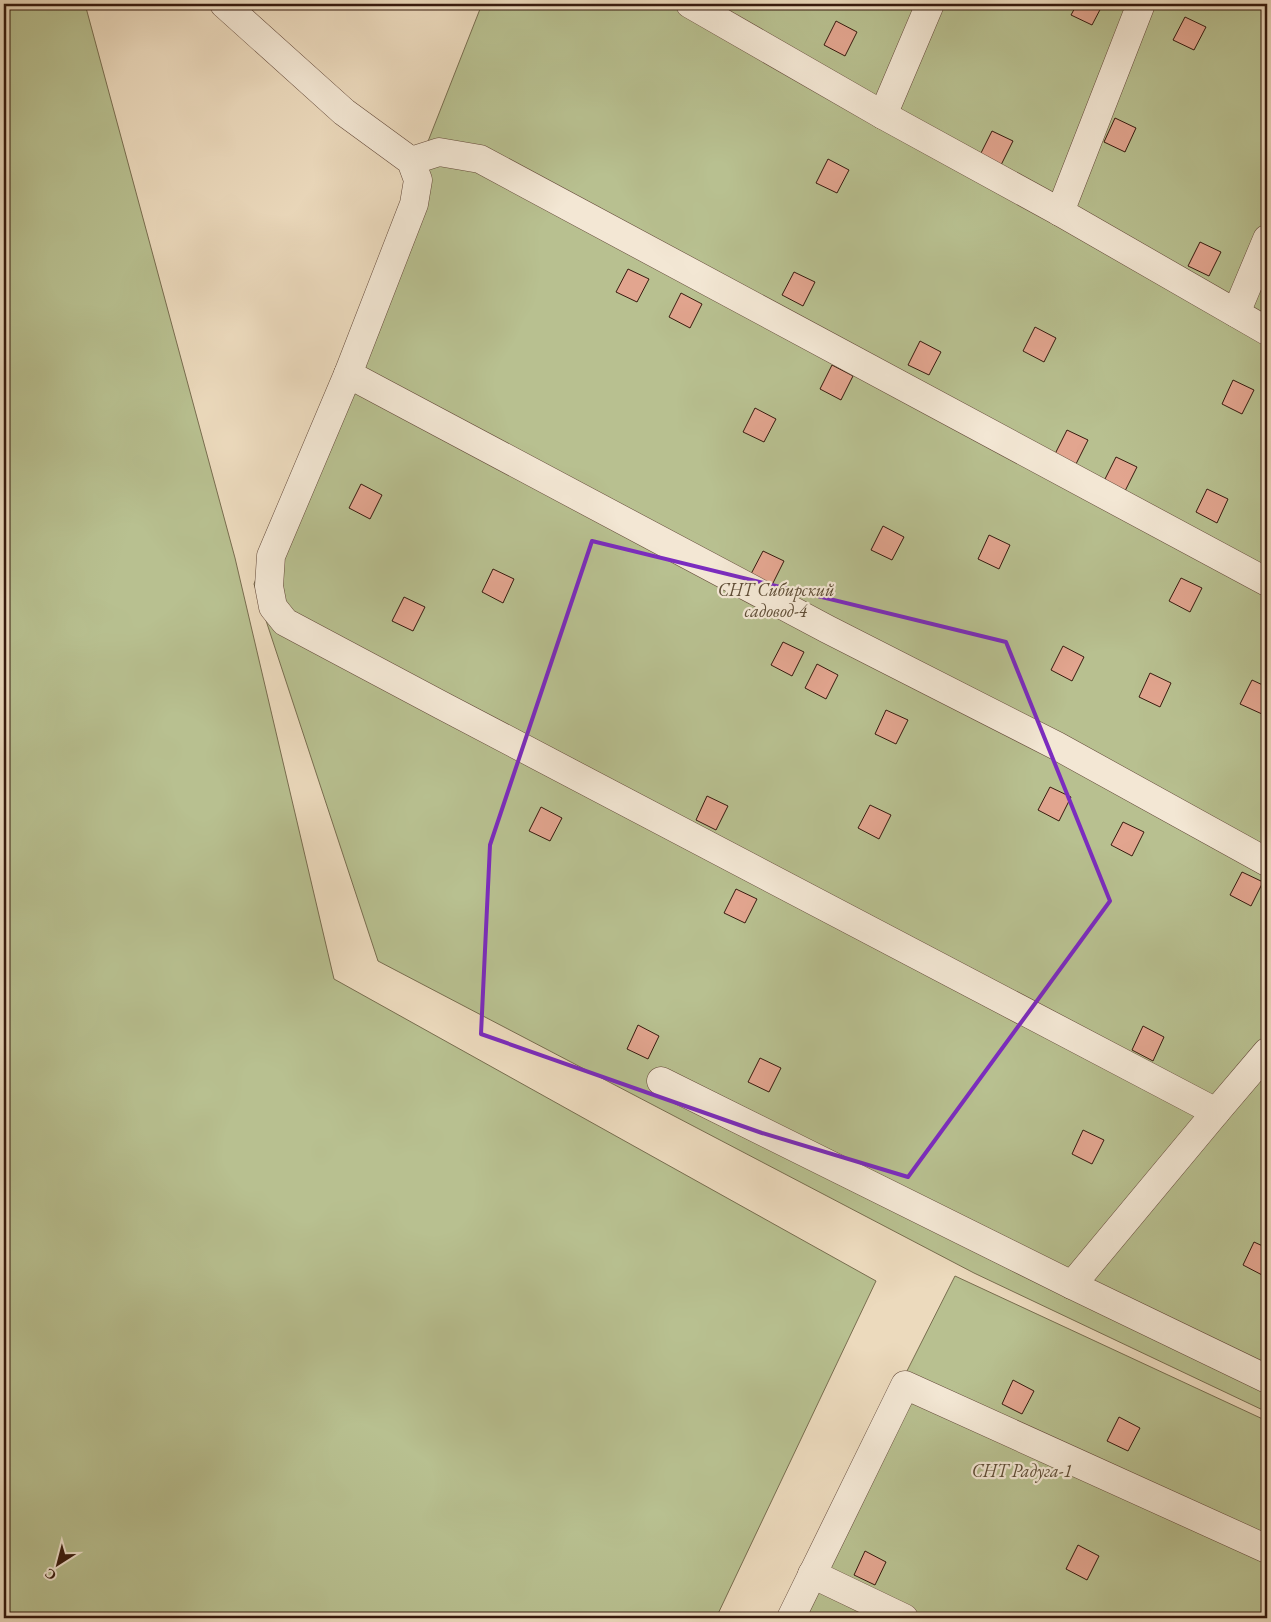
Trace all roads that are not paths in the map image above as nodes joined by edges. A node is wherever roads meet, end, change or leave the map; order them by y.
1 (224, 4) edge
2 (930, 4) edge
3 (1141, 4) edge
4 (705, 7) edge
5 (883, 115) junction
6 (411, 160) junction
7 (1060, 212) junction
8 (1267, 239) edge
9 (1236, 313) junction
10 (1267, 331) edge
11 (348, 374) junction
12 (1267, 582) edge
13 (1267, 862) edge
14 (1267, 1052) edge
15 (661, 1081) dead end
16 (1216, 1112) junction
17 (1072, 1286) junction
18 (1267, 1379) edge
19 (1267, 1549) edge
20 (812, 1574) junction
21 (790, 1618) edge
22 (904, 1618) edge

1 - 6 lane
2 - 5 lane
3 - 7 lane
4 - 5 lane
5 - 7 lane
6 - 11 lane
6 - 12 lane
7 - 9 lane
8 - 9 lane
9 - 10 lane
11 - 13 lane
11 - 16 lane
14 - 16 lane
15 - 17 lane
16 - 17 lane
17 - 18 lane
19 - 20 lane
20 - 21 lane
20 - 22 lane

